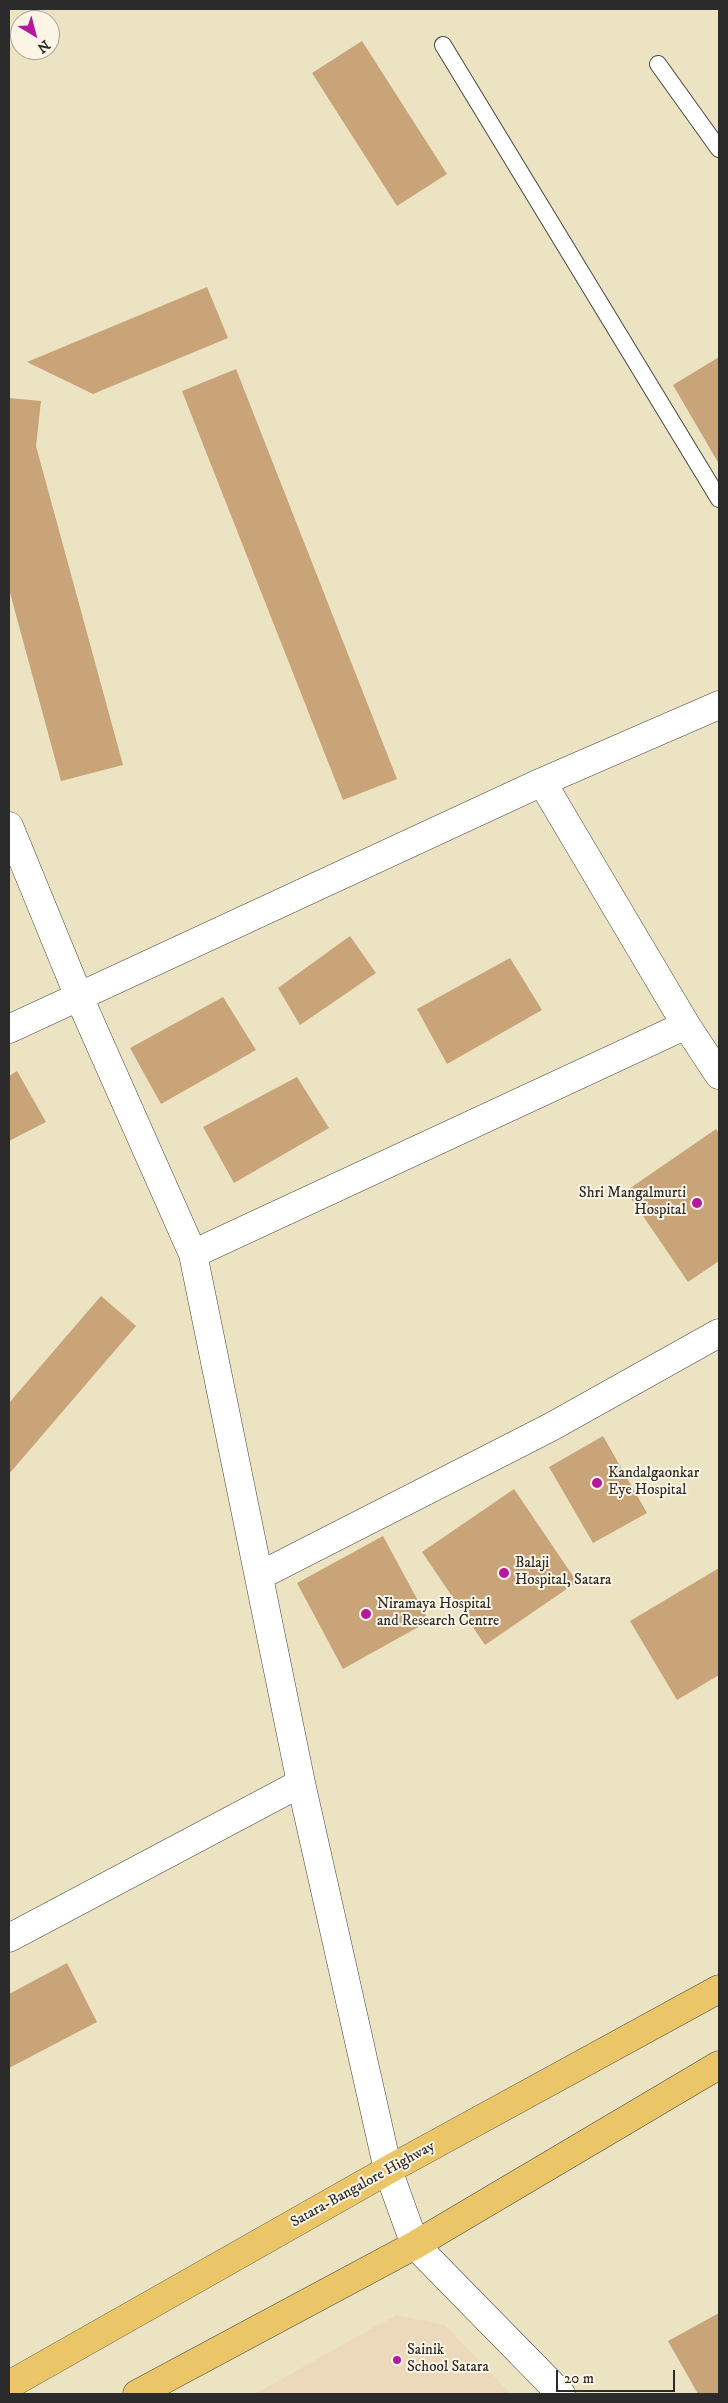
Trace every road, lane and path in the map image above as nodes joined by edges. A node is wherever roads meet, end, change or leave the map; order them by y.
1 (443, 45) dead end
2 (658, 64) dead end
3 (719, 149) edge
4 (719, 499) edge
5 (719, 705) edge
6 (542, 782) junction
7 (9, 826) edge
8 (79, 997) junction
9 (686, 1025) junction
10 (9, 1029) edge
11 (719, 1075) edge
12 (192, 1254) junction
13 (719, 1333) edge
14 (259, 1576) junction
15 (301, 1783) junction
16 (9, 1938) edge
17 (719, 1990) edge
18 (719, 2065) edge
19 (388, 2170) junction
20 (415, 2245) junction
21 (9, 2385) edge
22 (137, 2394) edge
23 (562, 2394) edge

1 - 4 lane
2 - 3 lane
5 - 6 street
6 - 8 street
6 - 9 street
7 - 8 street
8 - 10 street
8 - 12 street
9 - 11 street
9 - 12 street
12 - 14 street
13 - 14 street
14 - 15 street
15 - 16 street
15 - 19 street
17 - 19 main road, Satara-Bangalore Highway
18 - 20 main road
19 - 20 street
19 - 21 main road, Satara-Bangalore Highway
20 - 22 main road
20 - 23 street

